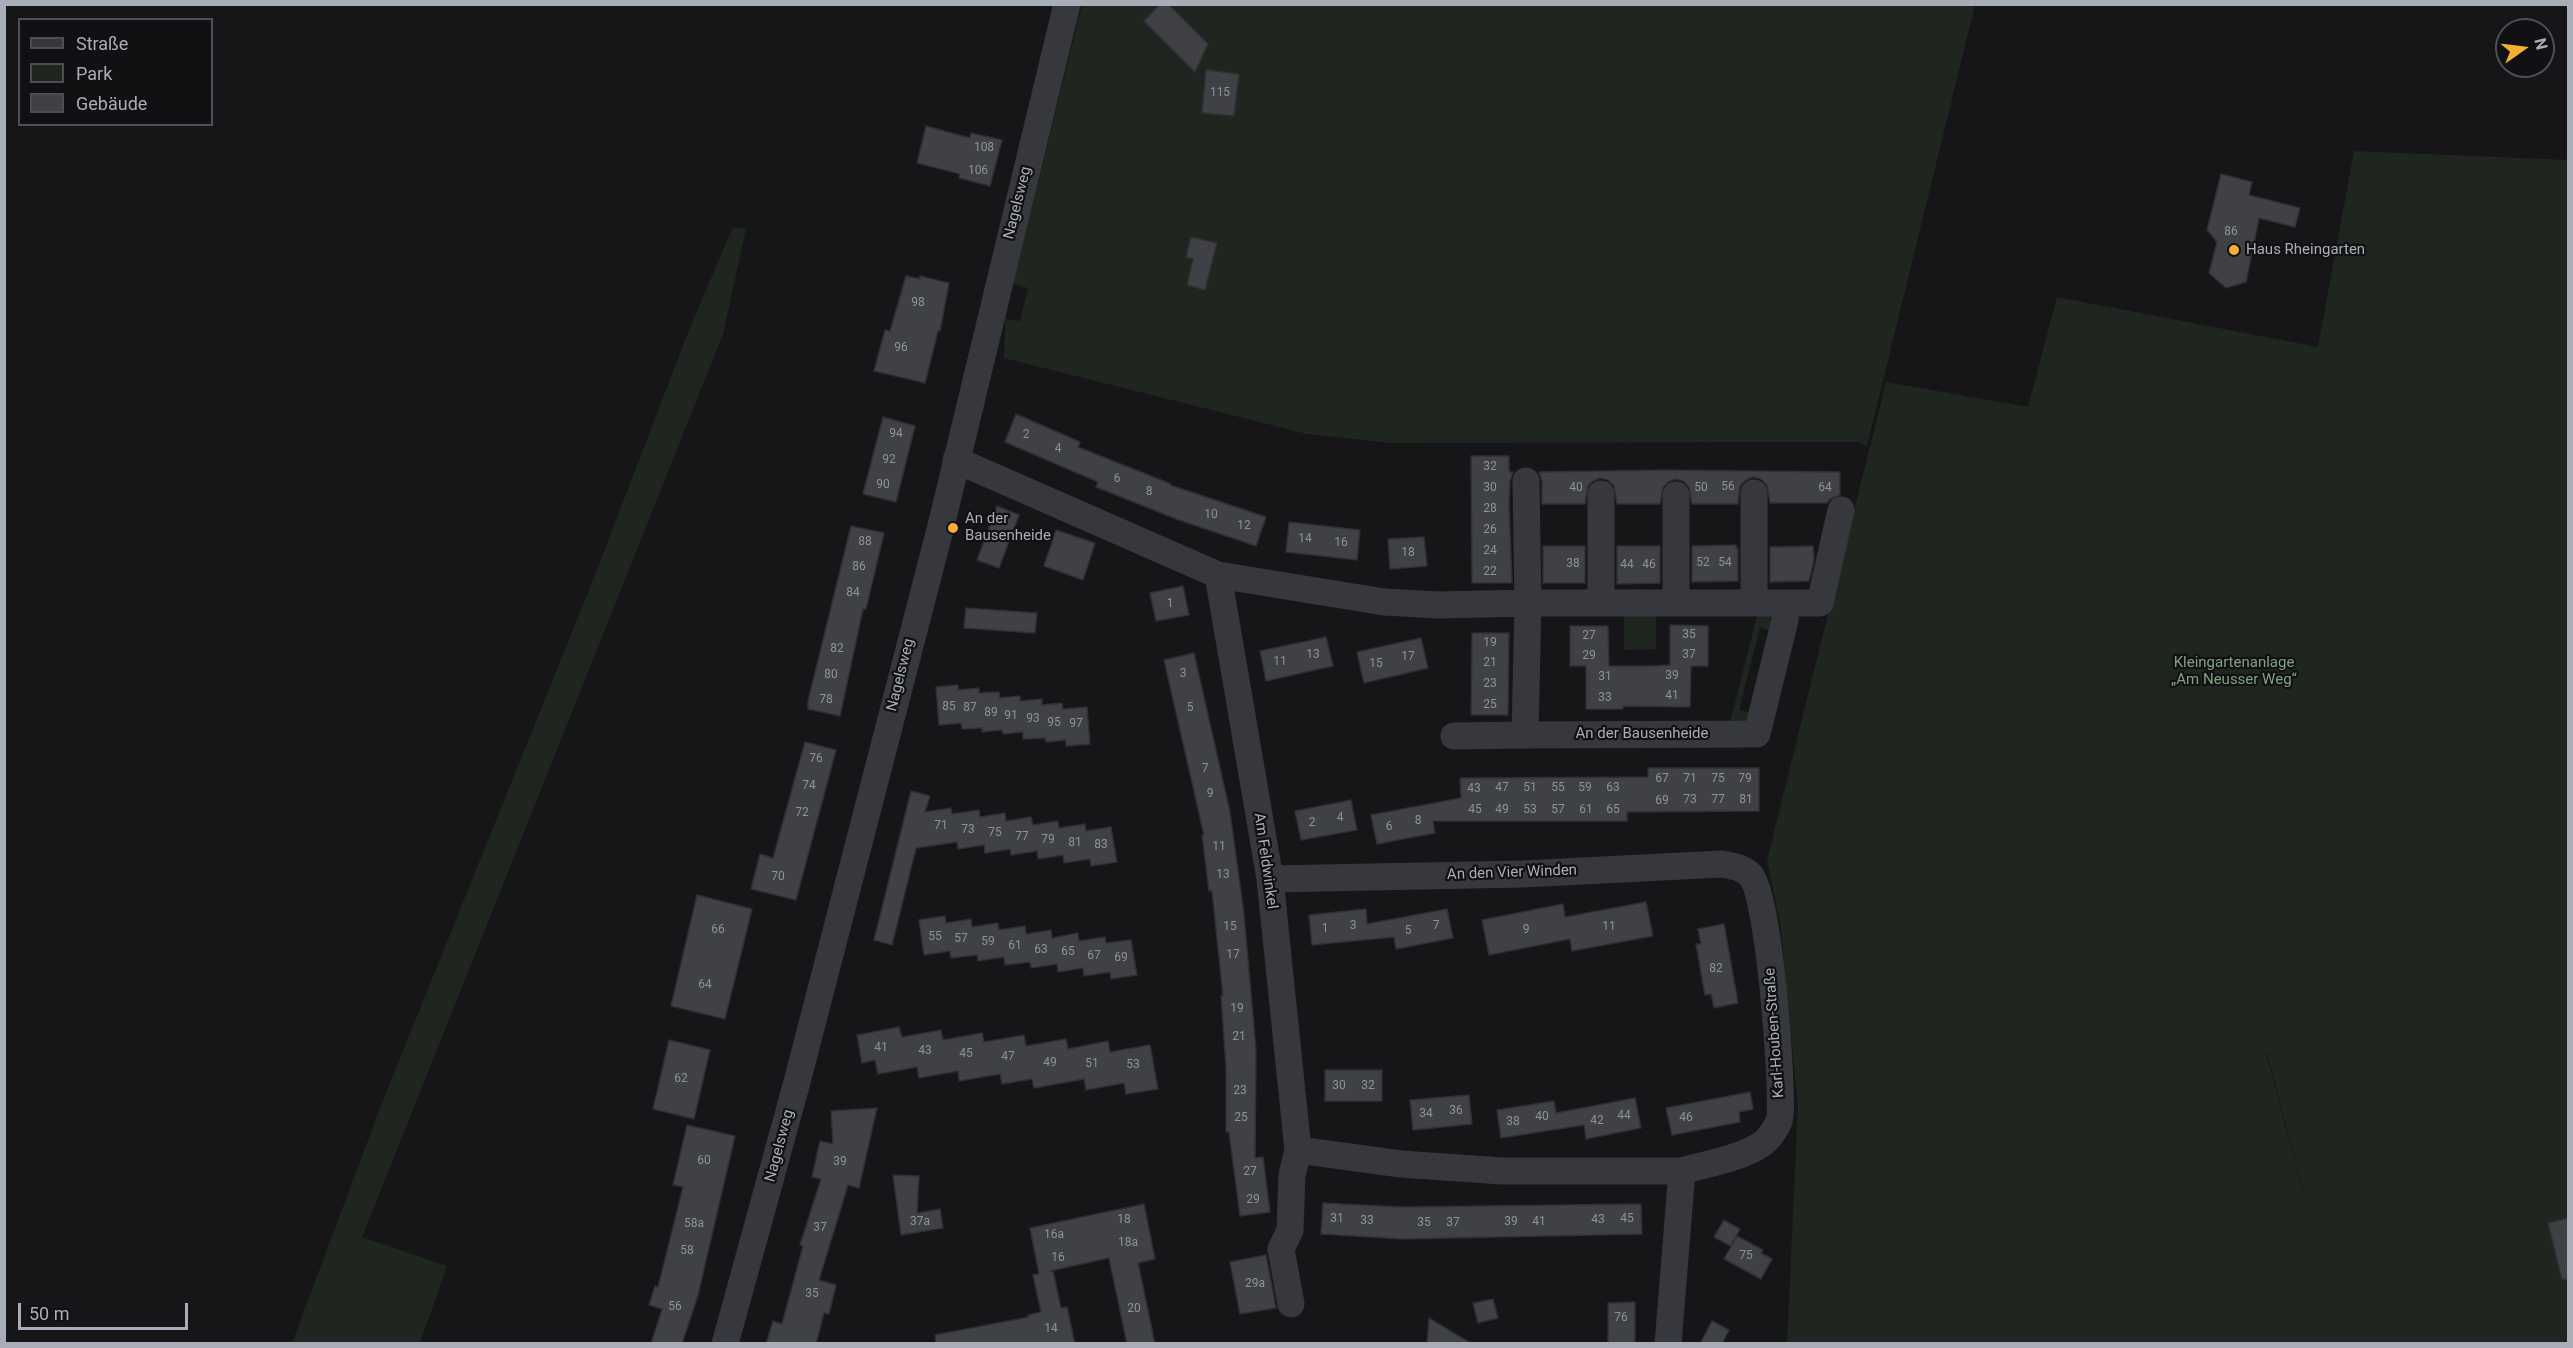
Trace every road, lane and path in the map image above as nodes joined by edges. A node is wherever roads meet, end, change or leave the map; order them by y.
1 (1067, 4) edge
2 (956, 460) junction
3 (1526, 480) dead end
4 (1754, 493) dead end
5 (1602, 494) dead end
6 (1676, 495) dead end
7 (1841, 510) dead end
8 (1218, 575) junction
9 (1601, 602) junction
10 (1528, 603) junction
11 (1676, 603) junction
12 (1754, 603) junction
13 (1785, 603) junction
14 (1525, 735) junction
15 (1454, 736) dead end
16 (1752, 876) joint
17 (1270, 879) junction
18 (1298, 1150) junction
19 (1682, 1171) junction
20 (1291, 1304) dead end
21 (726, 1344) edge
22 (1668, 1344) edge

1 - 2 street, Nagelsweg
2 - 8 street
2 - 21 street, Nagelsweg
3 - 10 street
4 - 12 street
5 - 9 street
6 - 11 street
7 - 13 street
8 - 10 street
8 - 17 street, Am Feldwinkel
9 - 10 street
9 - 11 street
10 - 14 street
11 - 12 street
12 - 13 street
13 - 14 street, An der Bausenheide
14 - 15 street
16 - 17 street, An den Vier Winden
16 - 19 street, Karl-Houben-Straße
17 - 18 street, Am Feldwinkel
18 - 19 street
18 - 20 street, Am Feldwinkel
19 - 22 street

